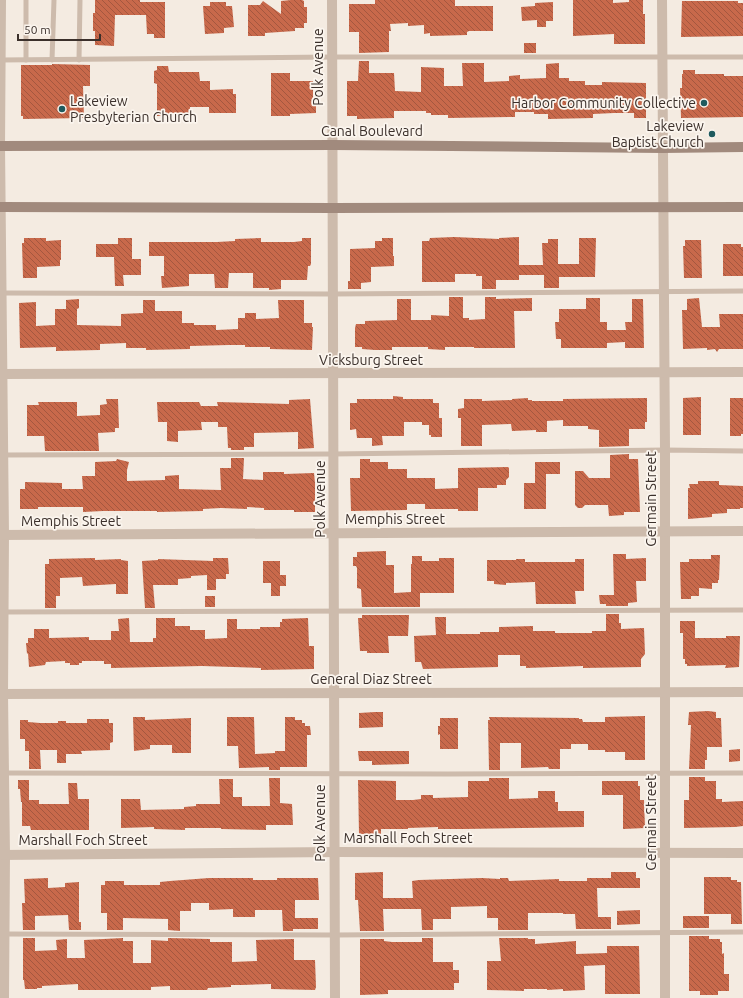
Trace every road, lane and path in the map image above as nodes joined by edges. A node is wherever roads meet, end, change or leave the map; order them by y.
1 (1, 0) edge
2 (26, 0) edge
3 (54, 0) edge
4 (80, 0) edge
5 (332, 0) edge
6 (662, 0) edge
7 (662, 56) junction
8 (743, 56) edge
9 (332, 57) junction
10 (0, 60) edge
11 (26, 60) junction
12 (52, 60) junction
13 (79, 60) junction
14 (333, 145) junction
15 (0, 146) edge
16 (743, 147) edge
17 (663, 148) junction
18 (664, 206) junction
19 (743, 207) edge
20 (0, 208) edge
21 (333, 208) junction
22 (743, 290) edge
23 (664, 291) junction
24 (1, 293) edge
25 (333, 294) junction
26 (664, 372) junction
27 (743, 372) edge
28 (1, 374) edge
29 (333, 374) junction
30 (665, 450) junction
31 (743, 451) edge
32 (334, 454) junction
33 (1, 455) edge
34 (743, 531) edge
35 (665, 532) junction
36 (334, 533) junction
37 (2, 535) edge
38 (665, 609) junction
39 (743, 610) edge
40 (334, 611) junction
41 (2, 612) edge
42 (665, 692) junction
43 (743, 692) edge
44 (334, 693) junction
45 (1, 694) edge
46 (743, 772) edge
47 (2, 773) edge
48 (334, 773) junction
49 (665, 773) junction
50 (334, 852) junction
51 (665, 853) junction
52 (743, 853) edge
53 (2, 854) edge
54 (743, 932) edge
55 (665, 933) junction
56 (2, 934) edge
57 (335, 935) junction
58 (4, 998) edge
59 (335, 998) edge
60 (665, 998) edge

1 - 10 street
2 - 11 lane
3 - 12 lane
4 - 13 lane
5 - 9 street, Polk Avenue
6 - 7 street, Germain Street
7 - 8 lane
7 - 9 lane
7 - 17 street, Germain Street
9 - 13 lane
9 - 14 street, Polk Avenue
10 - 11 lane
10 - 15 street
11 - 12 lane
12 - 13 lane
14 - 15 main road, Canal Boulevard
14 - 17 main road, Canal Boulevard
14 - 21 street, Polk Avenue
15 - 20 street
16 - 17 main road, Canal Boulevard
17 - 18 street, Germain Street
18 - 19 main road
18 - 21 main road
18 - 23 street, Germain Street
20 - 21 main road
20 - 24 street
21 - 25 street, Polk Avenue
22 - 23 lane
23 - 25 lane
23 - 26 street, Germain Street
24 - 25 lane
24 - 28 street
25 - 29 street, Polk Avenue
26 - 27 street, Vicksburg Street
26 - 29 street, Vicksburg Street
26 - 30 street, Germain Street
28 - 29 street, Vicksburg Street
28 - 33 street
29 - 32 street, Polk Avenue
30 - 31 lane
30 - 32 lane
30 - 35 street, Germain Street
32 - 33 lane
32 - 36 street, Polk Avenue
33 - 37 street
34 - 35 street, Memphis Street
35 - 36 street, Memphis Street
35 - 38 street, Germain Street
36 - 37 street, Memphis Street
36 - 40 street, Polk Avenue
37 - 41 street
38 - 39 lane
38 - 40 lane
38 - 42 street, Germain Street
40 - 41 lane
40 - 44 street, Polk Avenue
41 - 45 street
42 - 43 street, General Diaz Street
42 - 44 street, General Diaz Street
42 - 49 street, Germain Street
44 - 45 street, General Diaz Street
44 - 48 street, Polk Avenue
45 - 47 street
46 - 49 lane
47 - 48 lane
47 - 53 street
48 - 49 lane
48 - 50 street, Polk Avenue
49 - 51 street, Germain Street
50 - 51 street, Marshall Foch Street
50 - 53 street, Marshall Foch Street
50 - 57 street, Polk Avenue
51 - 52 street, Marshall Foch Street
51 - 55 street, Germain Street
53 - 56 street
54 - 55 lane
55 - 57 lane
55 - 60 street, Germain Street
56 - 57 lane
56 - 58 street
57 - 59 street, Polk Avenue

